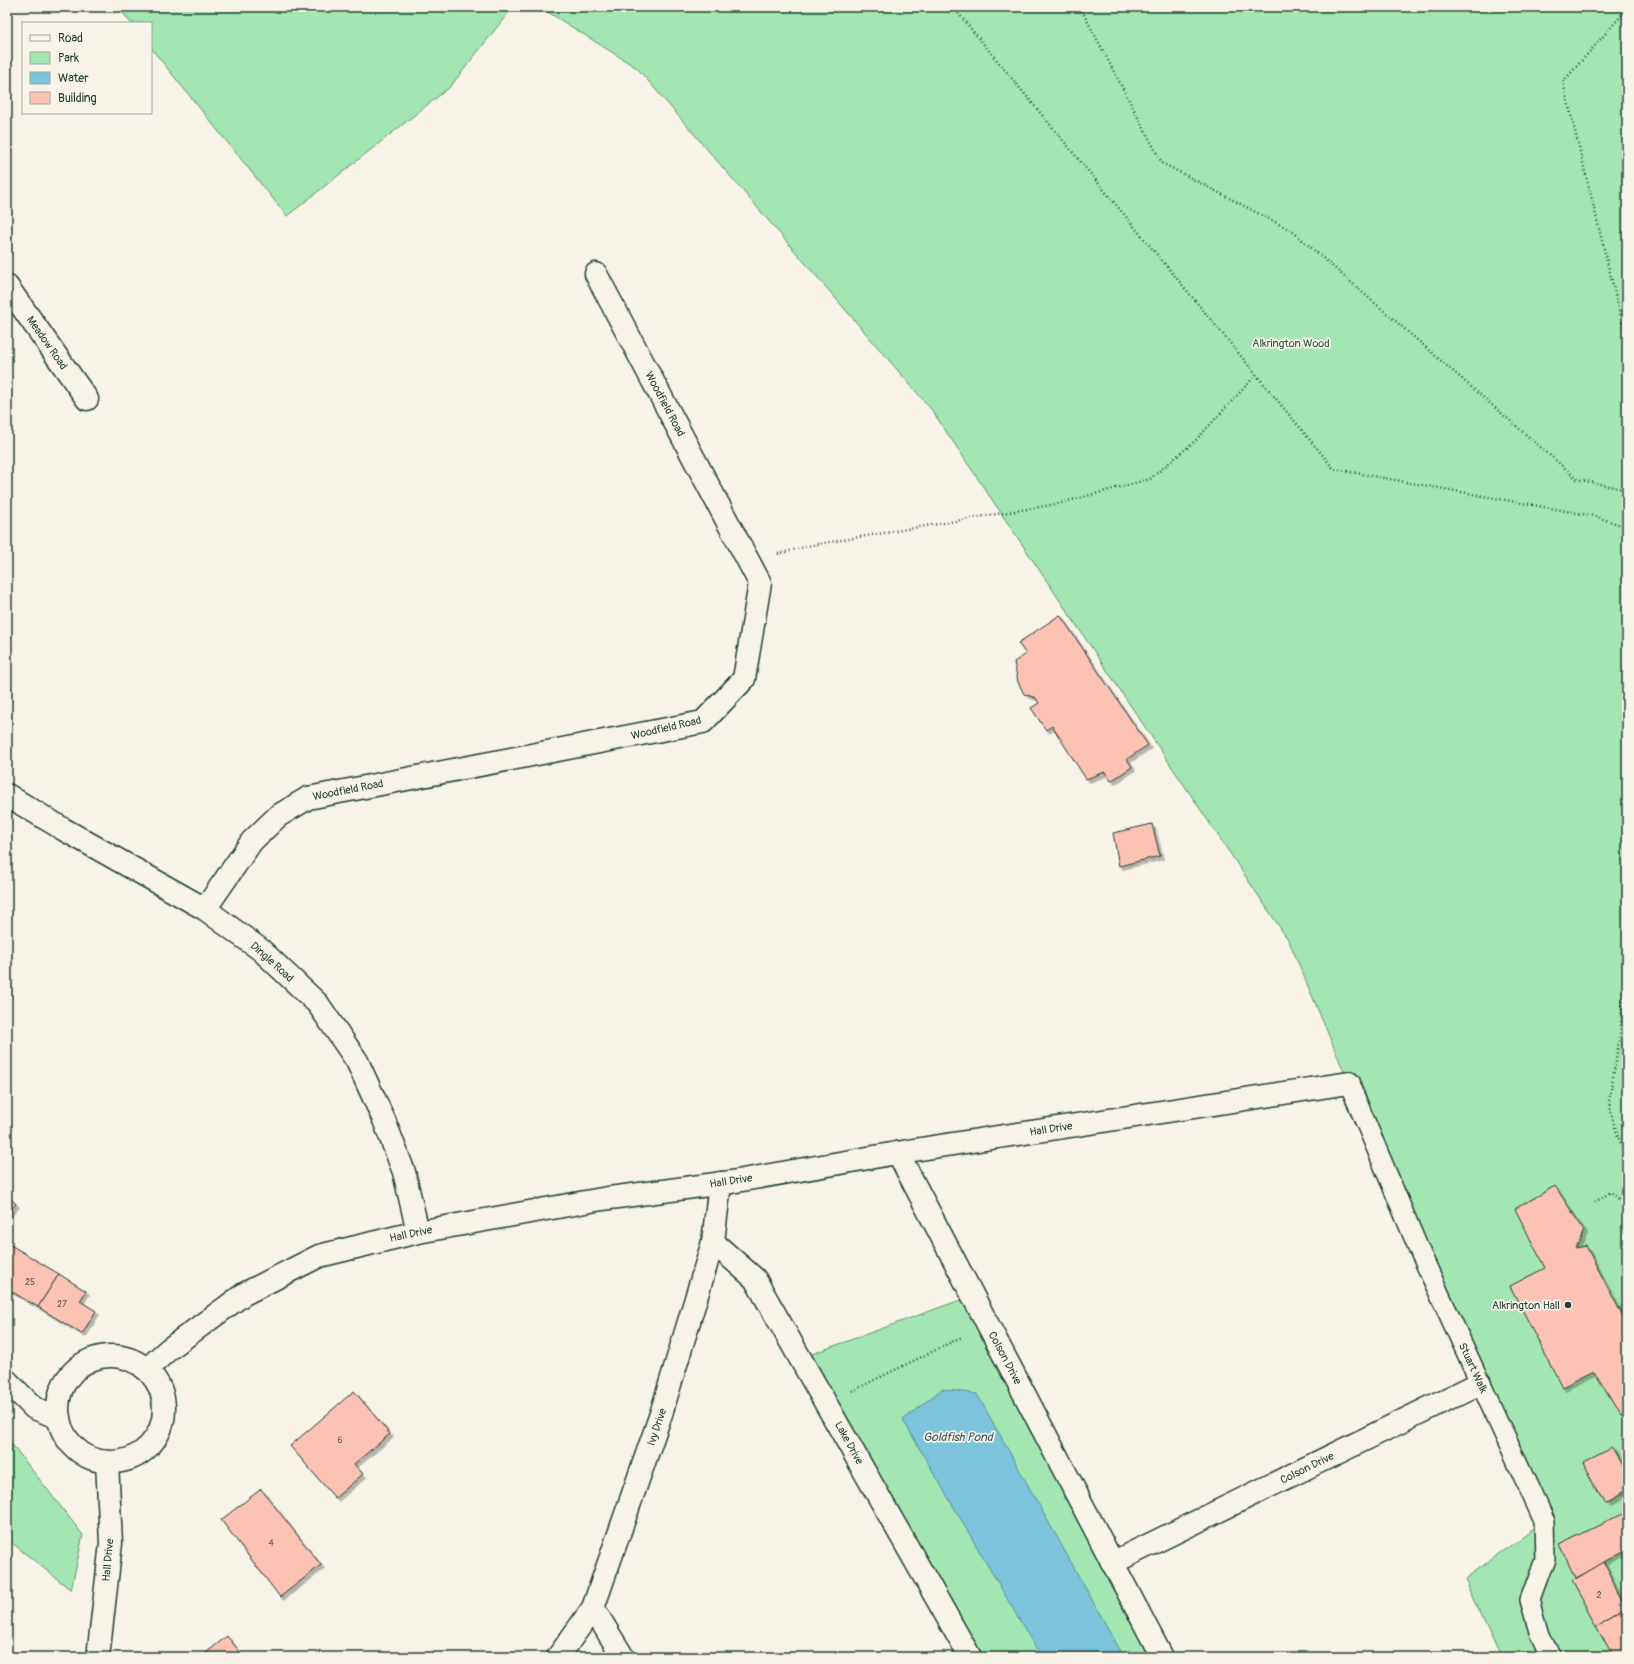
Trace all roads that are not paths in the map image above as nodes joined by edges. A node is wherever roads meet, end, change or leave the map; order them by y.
1 (596, 274) dead end
2 (7, 286) edge
3 (87, 400) dead end
4 (7, 794) edge
5 (205, 909) junction
6 (1349, 1083) joint
7 (898, 1153) junction
8 (720, 1183) junction
9 (418, 1232) junction
10 (713, 1242) junction
11 (147, 1369) junction
12 (7, 1381) edge
13 (1480, 1383) junction
14 (59, 1418) junction
15 (107, 1462) junction
16 (1112, 1563) junction
17 (593, 1608) junction
18 (98, 1657) edge
19 (558, 1657) edge
20 (623, 1657) edge
21 (970, 1657) edge
22 (1162, 1657) edge
23 (1550, 1657) edge

1 - 5 street, Woodfield Road
2 - 3 street, Meadow Road
4 - 5 street, Dingle Road
5 - 9 street, Dingle Road
6 - 7 street, Hall Drive
6 - 13 lane, Stuart Walk
7 - 8 street, Hall Drive
7 - 16 street, Colson Drive
8 - 9 street, Hall Drive
8 - 10 street, Ivy Drive
9 - 11 street, Hall Drive
10 - 17 street, Ivy Drive
10 - 21 street, Lake Drive
11 - 14 street
11 - 15 street
12 - 14 street
13 - 16 street, Colson Drive
13 - 23 lane, Stuart Walk
14 - 15 street
15 - 18 street, Hall Drive
16 - 22 street, Colson Drive
17 - 19 street, Ivy Drive
17 - 20 street

